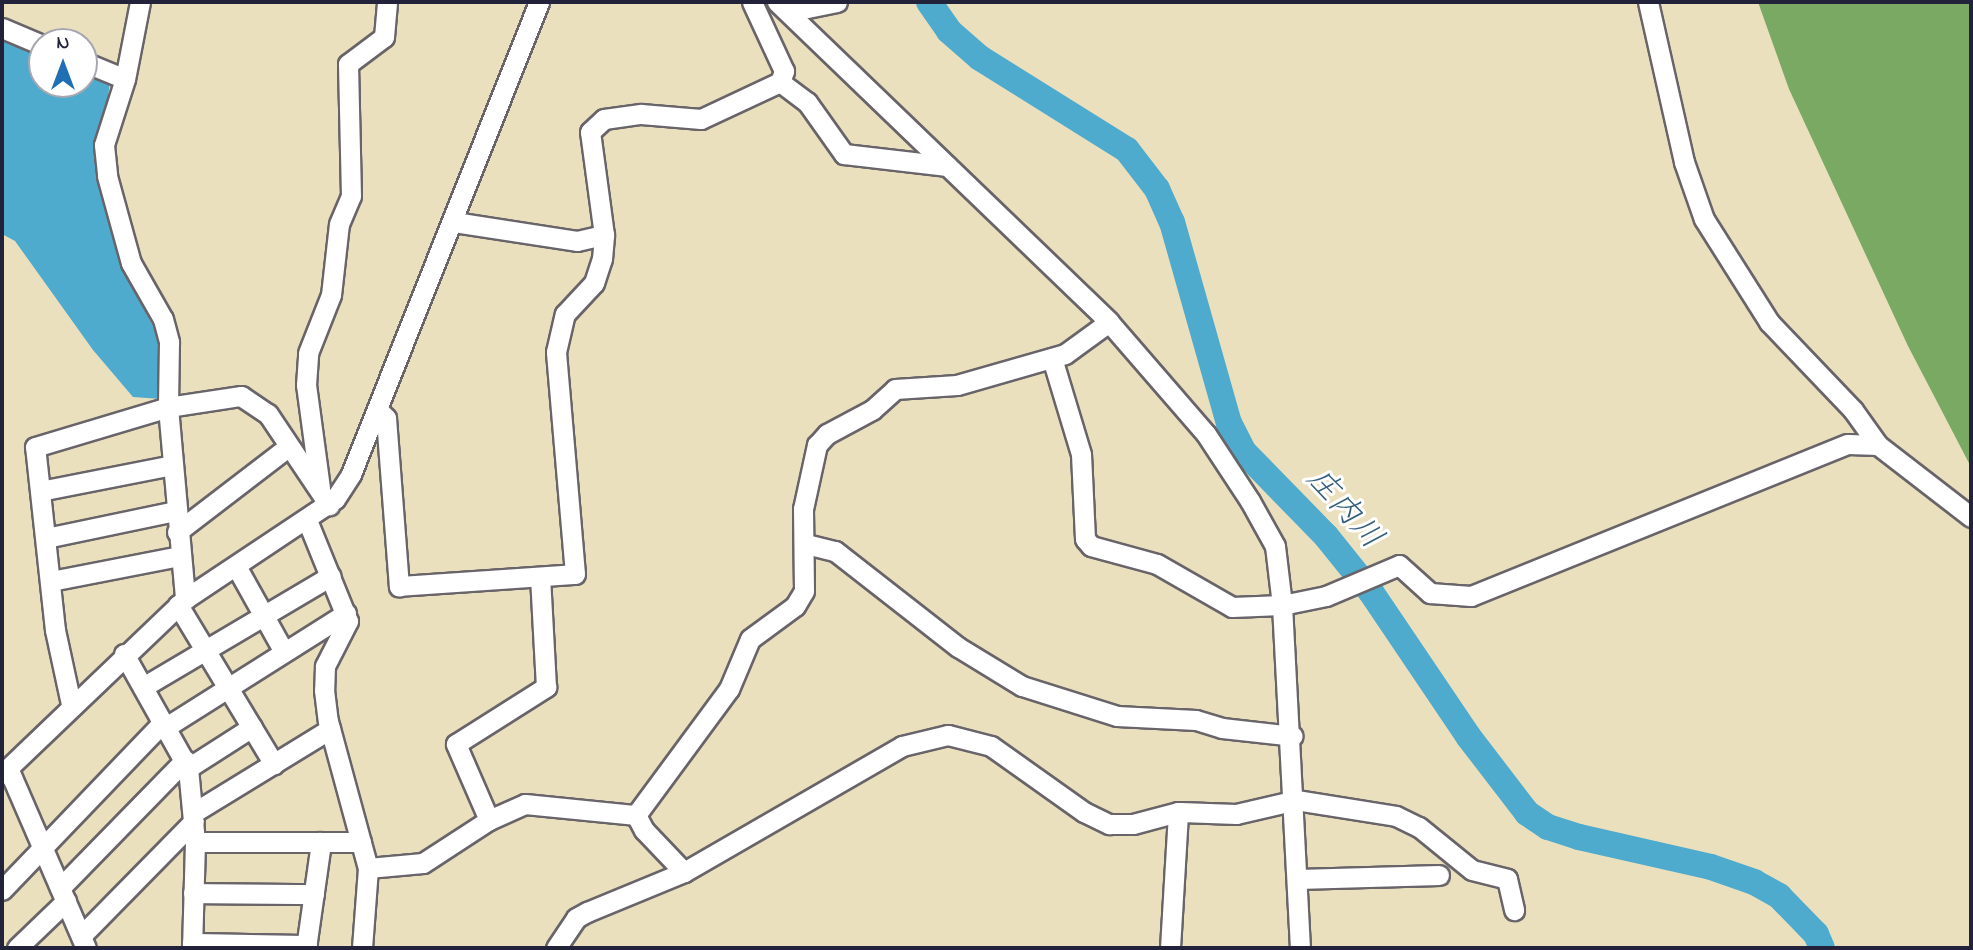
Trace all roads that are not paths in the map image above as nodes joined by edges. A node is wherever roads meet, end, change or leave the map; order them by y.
1 (140, 2) edge
2 (387, 2) edge
3 (539, 2) edge
4 (752, 2) edge
5 (837, 2) edge
6 (1648, 2) edge
7 (783, 7) edge
8 (2, 28) edge
9 (28, 39) edge
10 (98, 68) edge
11 (125, 79) junction
12 (780, 82) junction
13 (947, 166) junction
14 (454, 222) junction
15 (604, 235) junction
16 (1109, 322) junction
17 (1052, 358) junction
18 (168, 407) junction
19 (377, 409) junction
20 (1878, 445) junction
21 (289, 446) junction
22 (172, 465) junction
23 (40, 491) junction
24 (325, 499) junction
25 (175, 511) junction
26 (1971, 517) edge
27 (307, 520) junction
28 (177, 532) junction
29 (46, 538) junction
30 (806, 544) junction
31 (180, 556) junction
32 (236, 566) junction
33 (331, 576) junction
34 (540, 577) junction
35 (51, 581) junction
36 (181, 602) junction
37 (1282, 605) junction
38 (345, 613) junction
39 (265, 615) junction
40 (205, 650) junction
41 (284, 652) junction
42 (124, 654) junction
43 (229, 686) junction
44 (143, 687) junction
45 (71, 704) junction
46 (164, 725) junction
47 (252, 727) junction
48 (330, 729) junction
49 (1293, 736) junction
50 (186, 764) junction
51 (274, 764) junction
52 (5, 771) edge
53 (1296, 800) junction
54 (1178, 812) junction
55 (636, 815) junction
56 (193, 817) junction
57 (489, 820) junction
58 (195, 842) junction
59 (321, 842) junction
60 (361, 842) junction
61 (43, 849) junction
62 (369, 868) junction
63 (684, 872) junction
64 (1439, 875) dead end
65 (1298, 879) junction
66 (2, 890) edge
67 (193, 893) junction
68 (63, 894) junction
69 (314, 894) junction
70 (1514, 909) dead end
71 (84, 942) edge
72 (192, 946) edge
73 (306, 947) edge
74 (17, 948) edge
75 (362, 948) edge
76 (556, 948) edge
77 (1170, 948) edge
78 (1300, 948) edge

1 - 11 street
2 - 24 street
3 - 14 street
4 - 12 street
5 - 7 street
6 - 20 street
7 - 13 street
8 - 9 street
10 - 11 street
11 - 18 street
12 - 13 street
12 - 15 street
13 - 16 street
14 - 15 street
14 - 19 street
15 - 34 street
16 - 17 street
16 - 37 street
17 - 30 street
17 - 37 street
18 - 21 street
18 - 22 street
18 - 23 street
19 - 24 street
19 - 34 street
20 - 26 street
20 - 37 street
21 - 24 street
21 - 28 street
22 - 23 street
22 - 25 street
23 - 29 street
24 - 27 street
25 - 28 street
25 - 29 street
27 - 32 street
27 - 33 street
28 - 31 street
29 - 35 street
30 - 49 street
30 - 55 street
31 - 35 street
31 - 36 street
32 - 36 street
32 - 39 street
33 - 38 street
33 - 39 street
34 - 57 street
35 - 45 street
36 - 40 street
36 - 42 street
37 - 49 street
38 - 41 street
38 - 48 street
39 - 40 street
39 - 41 street
40 - 43 street
40 - 44 street
41 - 43 street
42 - 44 street
42 - 45 street
43 - 46 street
43 - 47 street
44 - 46 street
45 - 52 street
46 - 50 street
46 - 61 street
47 - 50 street
47 - 51 street
48 - 51 street
48 - 60 street
49 - 53 street
50 - 56 street
50 - 68 street
51 - 56 street
52 - 61 street
53 - 54 street
53 - 65 street
53 - 70 street
54 - 63 street
54 - 77 street
55 - 57 street
55 - 63 street
56 - 58 street
56 - 71 street
57 - 62 street
58 - 59 street
58 - 67 street
59 - 60 street
59 - 69 street
60 - 62 street
61 - 66 street
61 - 68 street
62 - 75 street
63 - 76 street
64 - 65 street
65 - 78 street
67 - 69 street
67 - 72 street
68 - 71 street
68 - 74 street
69 - 73 street
72 - 73 street

